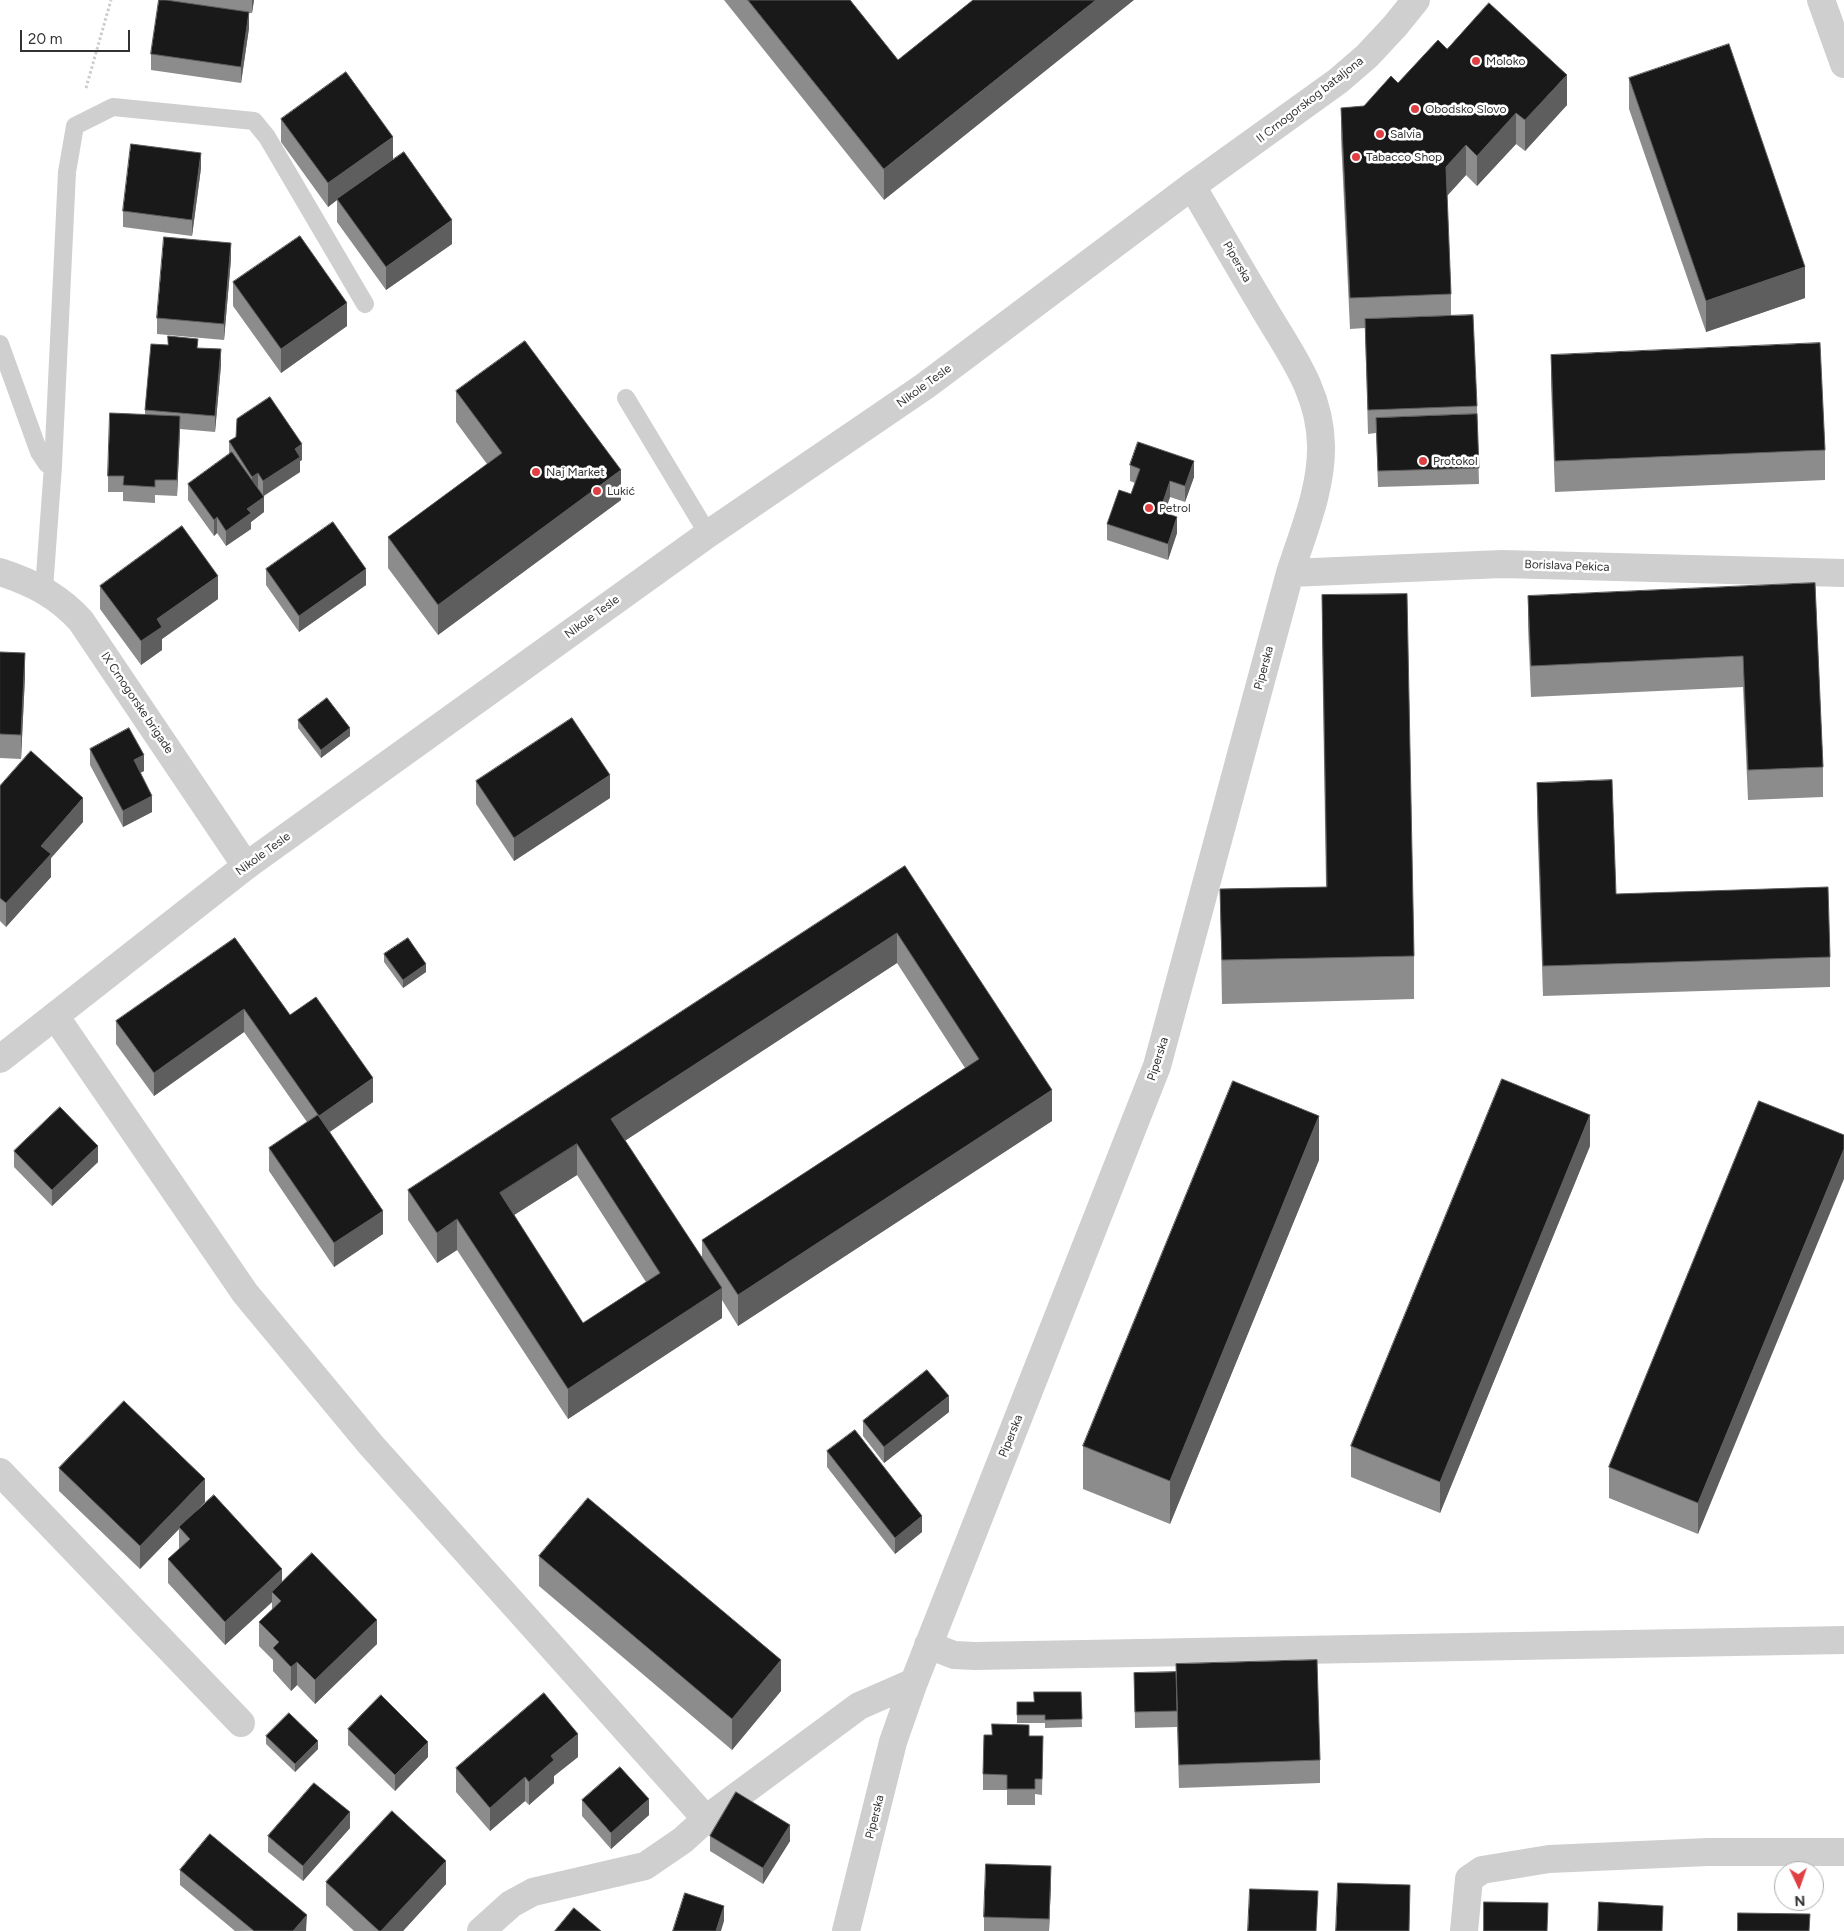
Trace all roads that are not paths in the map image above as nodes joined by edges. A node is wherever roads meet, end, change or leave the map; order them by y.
1 (1416, 0) edge
2 (1821, 0) edge
3 (1844, 64) edge
4 (1192, 186) junction
5 (365, 304) dead end
6 (0, 344) edge
7 (626, 398) dead end
8 (53, 466) junction
9 (708, 534) junction
10 (0, 572) edge
11 (1290, 573) junction
12 (1844, 573) edge
13 (44, 589) junction
14 (246, 866) junction
15 (55, 1016) junction
16 (0, 1059) edge
17 (0, 1472) edge
18 (1844, 1640) edge
19 (928, 1645) junction
20 (914, 1682) junction
21 (241, 1723) dead end
22 (706, 1819) junction
23 (1844, 1852) edge
24 (481, 1931) edge
25 (846, 1931) edge
26 (1464, 1931) edge

1 - 4 street, II Crnogorskog bataljona
2 - 3 street
4 - 9 street, Nikole Tesle
4 - 11 street, Piperska
5 - 8 lane
6 - 8 lane
7 - 9 lane
8 - 13 lane
9 - 14 street, Nikole Tesle
10 - 13 street, IX Crnogorske brigade
11 - 12 street, Borislava Pekica
11 - 19 street, Piperska
13 - 14 street, IX Crnogorske brigade
14 - 15 street, Nikole Tesle
15 - 16 street, Nikole Tesle
15 - 22 street
17 - 21 street
18 - 19 street
19 - 20 street, Piperska
20 - 22 street
20 - 25 street, Piperska
22 - 24 street
23 - 26 street

